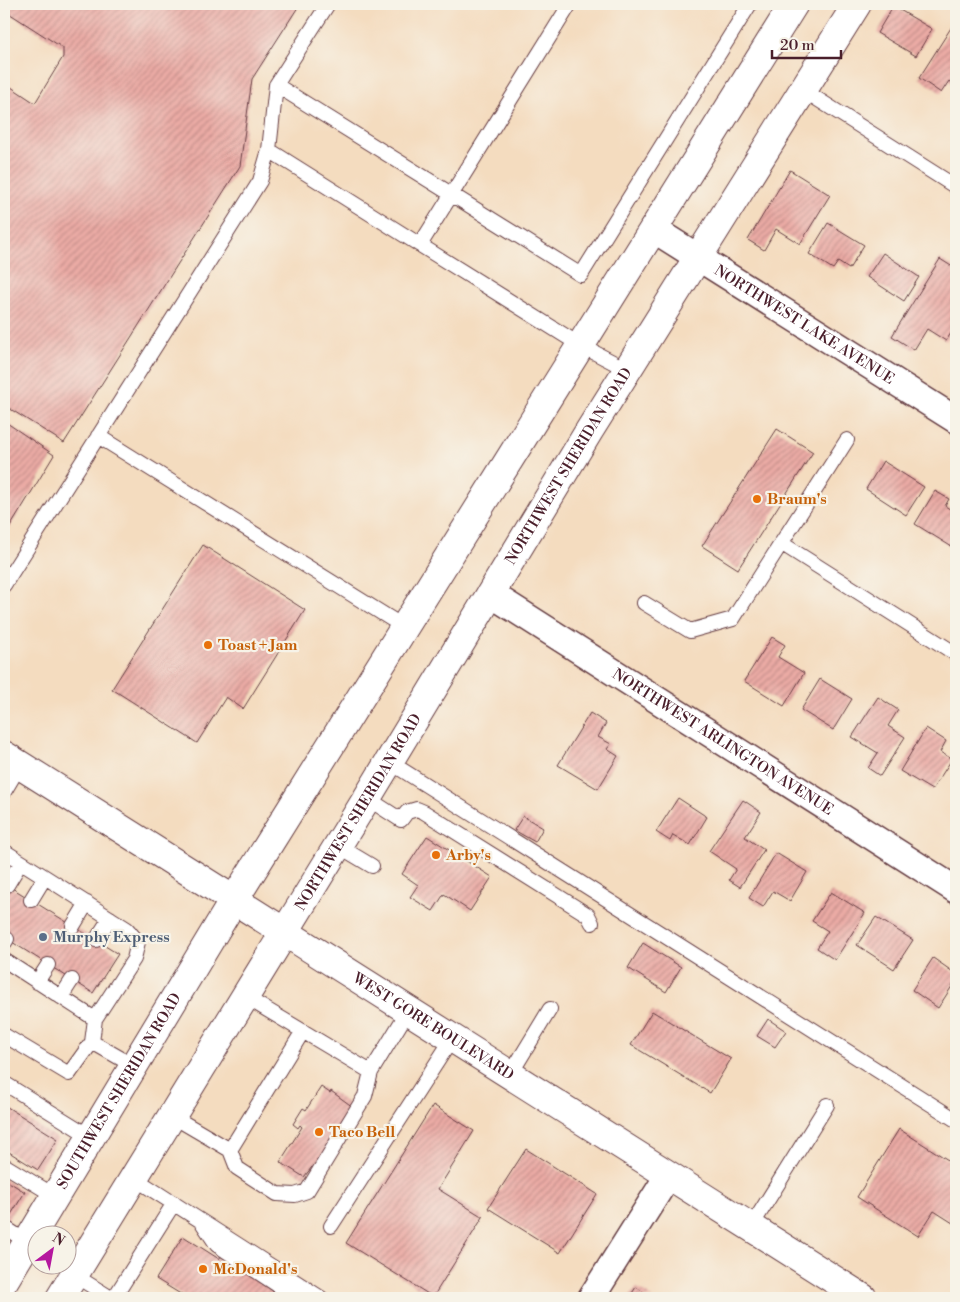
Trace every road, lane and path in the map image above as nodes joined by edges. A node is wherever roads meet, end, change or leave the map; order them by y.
1 (328, 4) edge
2 (570, 4) edge
3 (750, 4) edge
4 (794, 4) edge
5 (857, 4) edge
6 (276, 84) junction
7 (803, 90) junction
8 (269, 150) junction
9 (956, 187) edge
10 (451, 194) junction
11 (653, 229) junction
12 (420, 245) junction
13 (697, 257) junction
14 (580, 345) junction
15 (628, 370) junction
16 (956, 420) edge
17 (98, 436) junction
18 (847, 440) dead end
19 (781, 543) junction
20 (4, 585) edge
21 (491, 594) junction
22 (644, 603) dead end
23 (404, 627) junction
24 (956, 654) edge
25 (12, 760) edge
26 (388, 761) junction
27 (4, 792) edge
28 (367, 798) junction
29 (337, 845) junction
30 (4, 851) edge
31 (21, 862) junction
32 (372, 866) dead end
33 (46, 877) junction
34 (7, 885) dead end
35 (956, 890) edge
36 (31, 900) dead end
37 (234, 900) junction
38 (87, 903) junction
39 (110, 918) junction
40 (592, 922) dead end
41 (73, 926) dead end
42 (284, 932) junction
43 (96, 940) dead end
44 (4, 960) edge
45 (48, 965) dead end
46 (72, 980) dead end
47 (38, 982) junction
48 (244, 996) junction
49 (61, 997) junction
50 (550, 1010) dead end
51 (408, 1011) junction
52 (95, 1019) junction
53 (303, 1031) junction
54 (4, 1035) edge
55 (452, 1039) junction
56 (92, 1042) junction
57 (134, 1066) junction
58 (371, 1072) junction
59 (510, 1075) junction
60 (4, 1083) edge
61 (827, 1105) dead end
62 (172, 1116) junction
63 (956, 1120) edge
64 (90, 1137) junction
65 (230, 1150) junction
66 (4, 1164) edge
67 (668, 1176) junction
68 (134, 1178) junction
69 (55, 1196) junction
70 (174, 1203) junction
71 (201, 1220) junction
72 (331, 1226) dead end
73 (4, 1228) edge
74 (751, 1228) junction
75 (27, 1242) junction
76 (74, 1275) junction
77 (4, 1281) edge
78 (60, 1298) edge
79 (113, 1298) edge
80 (297, 1298) edge
81 (321, 1298) edge
82 (590, 1298) edge
83 (862, 1298) edge

1 - 6 lane
2 - 10 lane
3 - 10 lane
4 - 11 main road
5 - 7 main road, NORTHWEST SHERIDAN ROAD
6 - 8 lane
6 - 10 lane
7 - 9 lane
7 - 13 main road, NORTHWEST SHERIDAN ROAD
8 - 12 lane
8 - 17 lane
10 - 12 lane
11 - 13 street, NORTHWEST LAKE AVENUE
11 - 14 main road
12 - 14 lane
13 - 15 main road, NORTHWEST SHERIDAN ROAD
13 - 16 street, NORTHWEST LAKE AVENUE
14 - 15 lane
14 - 23 main road
15 - 21 main road, NORTHWEST SHERIDAN ROAD
17 - 20 lane
17 - 23 lane
18 - 19 lane
19 - 22 lane
19 - 24 lane
21 - 26 main road, NORTHWEST SHERIDAN ROAD
21 - 35 street, NORTHWEST ARLINGTON AVENUE
23 - 37 main road
25 - 27 lane
25 - 37 main road, WEST GORE BOULEVARD
26 - 28 main road, NORTHWEST SHERIDAN ROAD
26 - 63 lane
28 - 29 main road, NORTHWEST SHERIDAN ROAD
28 - 40 lane
29 - 32 lane
29 - 42 main road, NORTHWEST SHERIDAN ROAD
30 - 31 lane
31 - 33 lane
31 - 34 lane
33 - 36 lane
33 - 38 lane
37 - 42 main road, WEST GORE BOULEVARD
37 - 57 main road, SOUTHWEST SHERIDAN ROAD
38 - 39 lane
38 - 41 lane
39 - 43 lane
39 - 52 lane
42 - 48 main road
42 - 51 main road, WEST GORE BOULEVARD
44 - 47 lane
45 - 47 lane
46 - 49 lane
47 - 49 lane
48 - 53 lane
48 - 62 main road
49 - 52 lane
50 - 59 lane
51 - 55 main road, WEST GORE BOULEVARD
51 - 58 lane
52 - 56 lane
53 - 58 lane
53 - 65 lane
54 - 56 lane
55 - 59 main road, WEST GORE BOULEVARD
55 - 72 lane
56 - 57 lane
57 - 64 main road, SOUTHWEST SHERIDAN ROAD
58 - 65 lane
59 - 67 main road, WEST GORE BOULEVARD
60 - 64 lane
61 - 74 lane
62 - 65 lane
62 - 68 main road
64 - 69 main road, SOUTHWEST SHERIDAN ROAD
66 - 69 lane
67 - 74 main road, WEST GORE BOULEVARD
67 - 82 street
68 - 70 lane
68 - 76 main road
69 - 75 main road, SOUTHWEST SHERIDAN ROAD
70 - 71 lane
70 - 79 lane
71 - 80 lane
71 - 81 lane
73 - 75 lane
74 - 83 main road, WEST GORE BOULEVARD
75 - 77 main road, SOUTHWEST SHERIDAN ROAD
76 - 78 main road
76 - 79 lane

